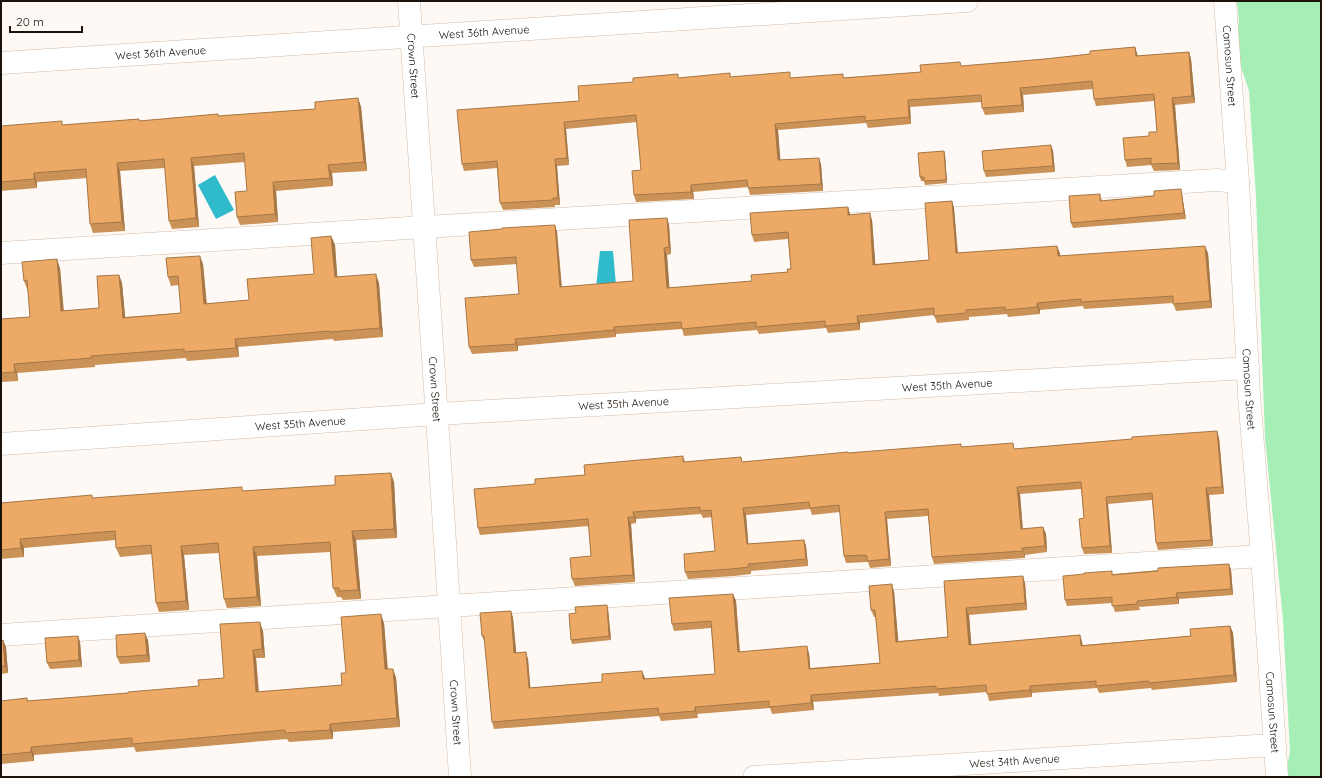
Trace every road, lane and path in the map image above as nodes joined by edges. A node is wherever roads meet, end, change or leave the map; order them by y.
1 (409, 1) edge
2 (967, 1) edge
3 (1225, 1) edge
4 (411, 36) junction
5 (1, 63) edge
6 (1238, 182) junction
7 (425, 227) junction
8 (1, 253) edge
9 (1248, 368) junction
10 (437, 414) junction
11 (1, 444) edge
12 (1262, 556) junction
13 (449, 606) junction
14 (1, 635) edge
15 (1274, 745) junction
16 (460, 777) edge
17 (754, 777) edge
18 (1277, 777) edge

1 - 4 street, Crown Street
2 - 4 street, West 36th Avenue
3 - 6 street, Camosun Street
4 - 5 street, West 36th Avenue
4 - 7 street, Crown Street
6 - 7 street
6 - 9 street, Camosun Street
7 - 8 street
7 - 10 street, Crown Street
9 - 10 street, West 35th Avenue
9 - 12 street, Camosun Street
10 - 11 street, West 35th Avenue
10 - 13 street, Crown Street
12 - 13 street
12 - 15 street, Camosun Street
13 - 14 street
13 - 16 street, Crown Street
15 - 17 street, West 34th Avenue
15 - 18 street, Camosun Street

